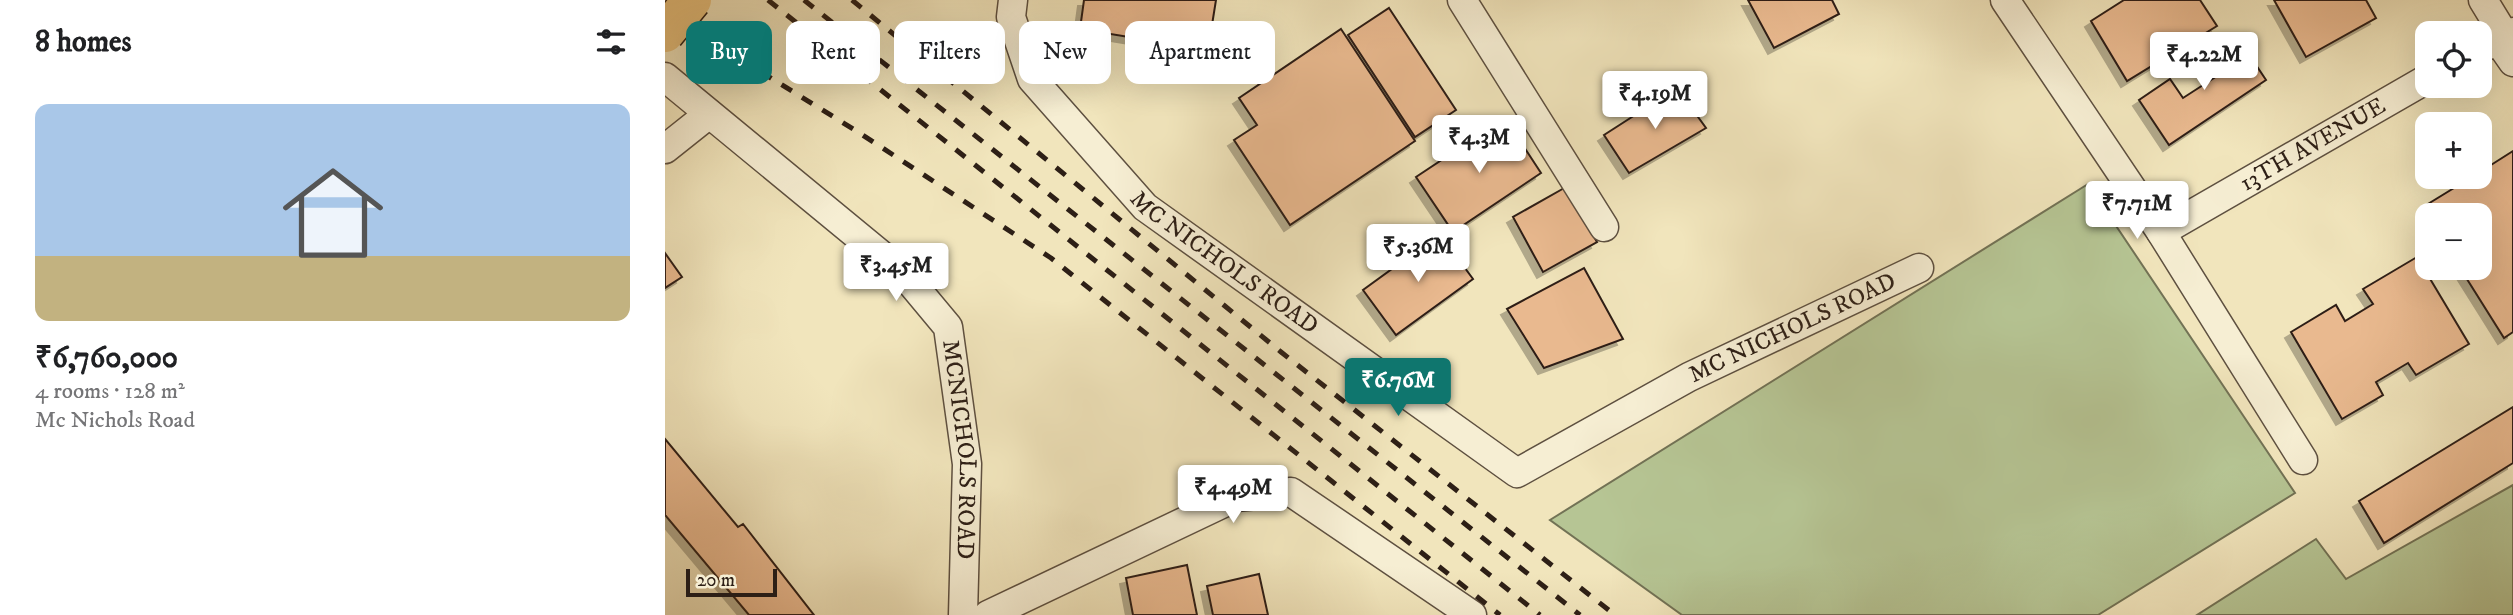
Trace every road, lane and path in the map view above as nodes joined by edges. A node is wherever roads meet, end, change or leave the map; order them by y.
1 (692, 0) edge
2 (1013, 0) edge
3 (1462, 0) edge
4 (2005, 0) edge
5 (2483, 0) edge
6 (665, 33) edge
7 (2502, 44) edge
8 (665, 77) edge
9 (2415, 86) edge
10 (709, 114) junction
11 (665, 149) edge
12 (1604, 227) dead end
13 (2161, 232) junction
14 (1919, 268) dead end
15 (2303, 460) dead end
16 (1470, 614) edge
17 (963, 615) edge
18 (988, 615) edge

1 - 6 main road, bridge
2 - 14 street, MC NICHOLS ROAD
3 - 12 street
4 - 13 street
5 - 7 street
8 - 10 street, MCNICHOLS ROAD
9 - 13 street, 13TH AVENUE
10 - 11 street
10 - 17 street, MCNICHOLS ROAD
13 - 15 street
16 - 18 street

